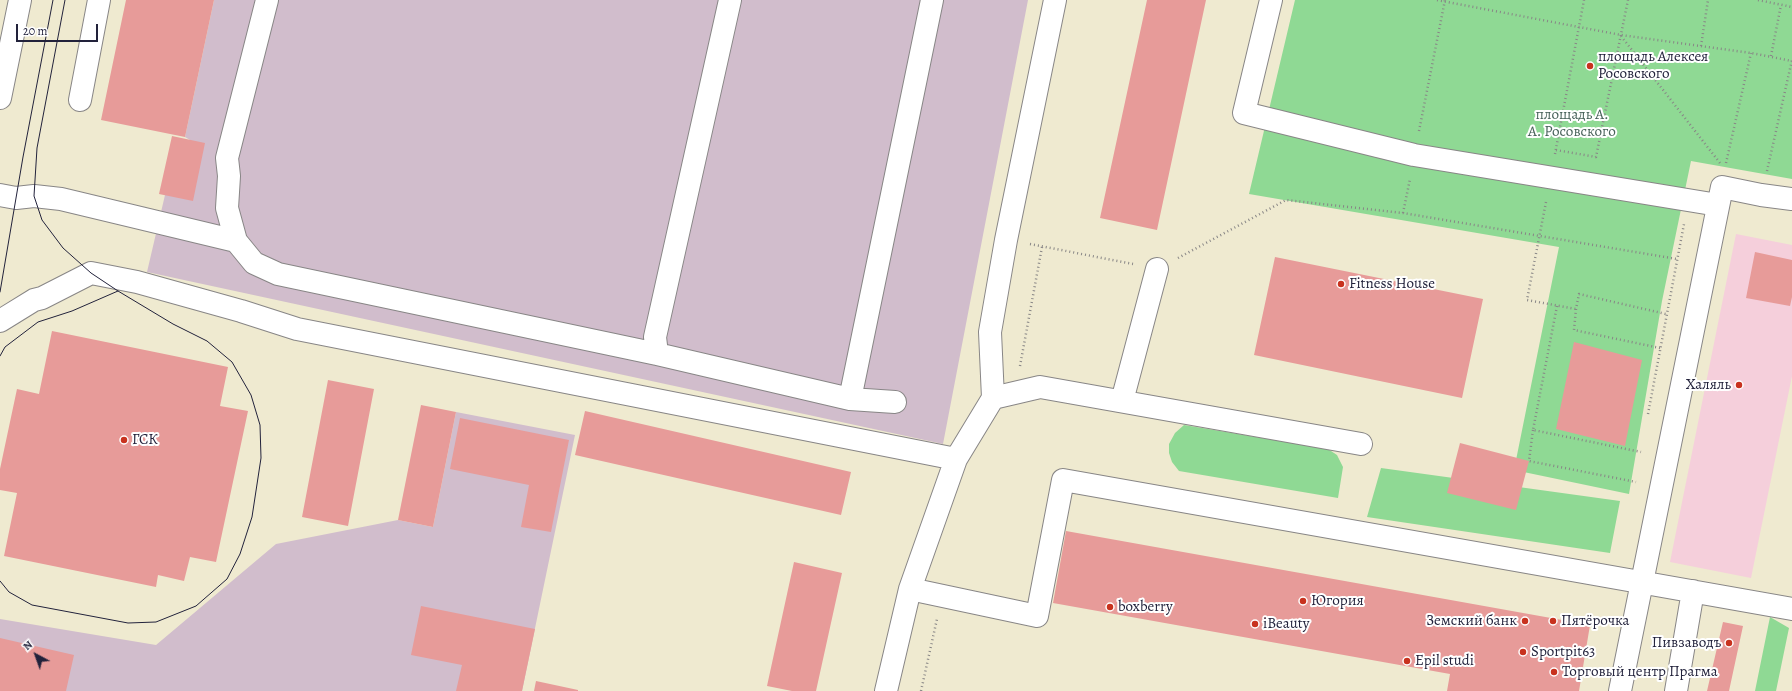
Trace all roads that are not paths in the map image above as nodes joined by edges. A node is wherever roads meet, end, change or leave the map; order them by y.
1 (20, 0) edge
2 (99, 0) edge
3 (267, 0) edge
4 (730, 0) edge
5 (932, 0) edge
6 (1055, 0) edge
7 (1271, 0) edge
8 (0, 98) edge
9 (80, 100) dead end
10 (0, 195) edge
11 (1792, 199) edge
12 (1718, 205) junction
13 (236, 241) junction
14 (1157, 269) road end
15 (0, 321) edge
16 (657, 354) junction
17 (993, 398) junction
18 (850, 399) junction
19 (894, 402) dead end
20 (1122, 402) junction
21 (1361, 444) dead end
22 (956, 458) junction
23 (1643, 582) junction
24 (910, 589) junction
25 (1692, 591) junction
26 (1792, 609) edge
27 (886, 691) edge
28 (1620, 691) edge
29 (1676, 691) edge

1 - 8 street
2 - 9 street
3 - 13 street
4 - 16 street
5 - 18 street
6 - 17 street
7 - 12 street
10 - 13 street
11 - 12 street
12 - 23 street
13 - 16 street
14 - 20 street
15 - 22 street
16 - 18 street
17 - 20 street
17 - 22 street
18 - 19 street
20 - 21 street
22 - 24 street
23 - 24 street
23 - 25 street
23 - 28 street
24 - 27 street
25 - 26 street
25 - 29 street

